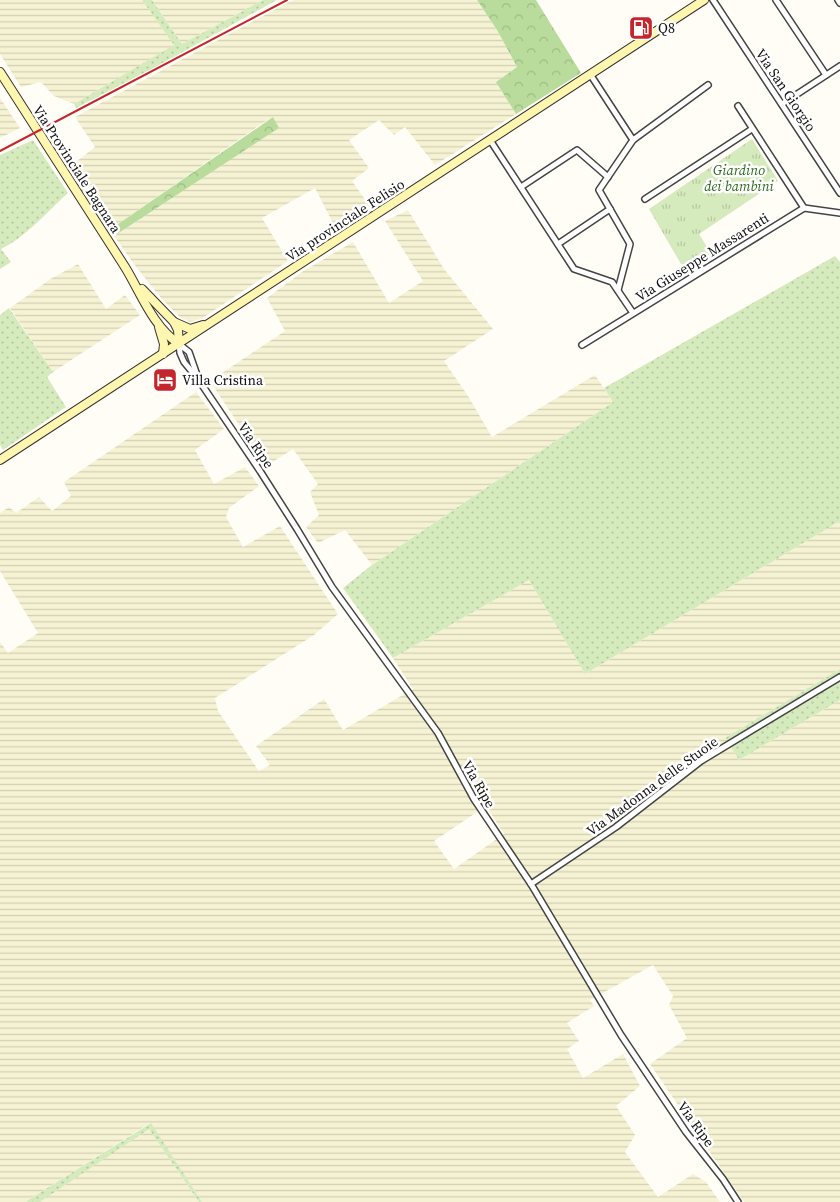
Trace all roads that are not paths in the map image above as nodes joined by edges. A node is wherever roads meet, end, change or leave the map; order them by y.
1 (704, 0) edge
2 (713, 0) edge
3 (776, 0) edge
4 (840, 66) edge
5 (0, 72) edge
6 (590, 74) junction
7 (826, 75) junction
8 (708, 85) dead end
9 (782, 104) junction
10 (738, 106) dead end
11 (752, 129) junction
12 (490, 140) junction
13 (633, 140) junction
14 (608, 177) junction
15 (521, 187) junction
16 (840, 192) edge
17 (645, 199) dead end
18 (804, 208) junction
19 (610, 209) junction
20 (840, 212) edge
21 (558, 244) junction
22 (133, 280) junction
23 (618, 290) junction
24 (634, 313) junction
25 (220, 317) junction
26 (174, 322) junction
27 (158, 324) junction
28 (179, 344) junction
29 (582, 345) dead end
30 (163, 354) junction
31 (0, 460) edge
32 (840, 677) edge
33 (531, 884) junction
34 (738, 1202) edge

1 - 6 main road, Via provinciale Felisio
2 - 9 street, Via San Giorgio
3 - 7 street
4 - 7 street
5 - 22 main road, Via Provinciale Bagnara
6 - 12 main road, Via provinciale Felisio
6 - 13 street
7 - 9 street
8 - 13 street
9 - 16 street, Via San Giorgio
10 - 11 street
11 - 17 street
11 - 18 street
12 - 15 street
12 - 25 main road, Via provinciale Felisio
13 - 14 street
14 - 15 street
14 - 19 street
15 - 21 street
18 - 20 street
18 - 24 street, Via Giuseppe Massarenti
19 - 21 street
19 - 23 street
21 - 23 street
22 - 26 main road, Via Provinciale Bagnara
22 - 27 main road, Via Provinciale Bagnara
23 - 24 street
24 - 29 street, Via Giuseppe Massarenti
25 - 26 main road
25 - 28 main road, Via provinciale Felisio
26 - 28 main road
27 - 28 main road, Via Provinciale Bagnara
27 - 30 main road, Via Provinciale Bagnara
28 - 30 main road, Via provinciale Felisio
28 - 33 street, Via Ripe
30 - 31 main road, Via provinciale Felisio
32 - 33 street, Via Madonna delle Stuoie
33 - 34 street, Via Ripe

